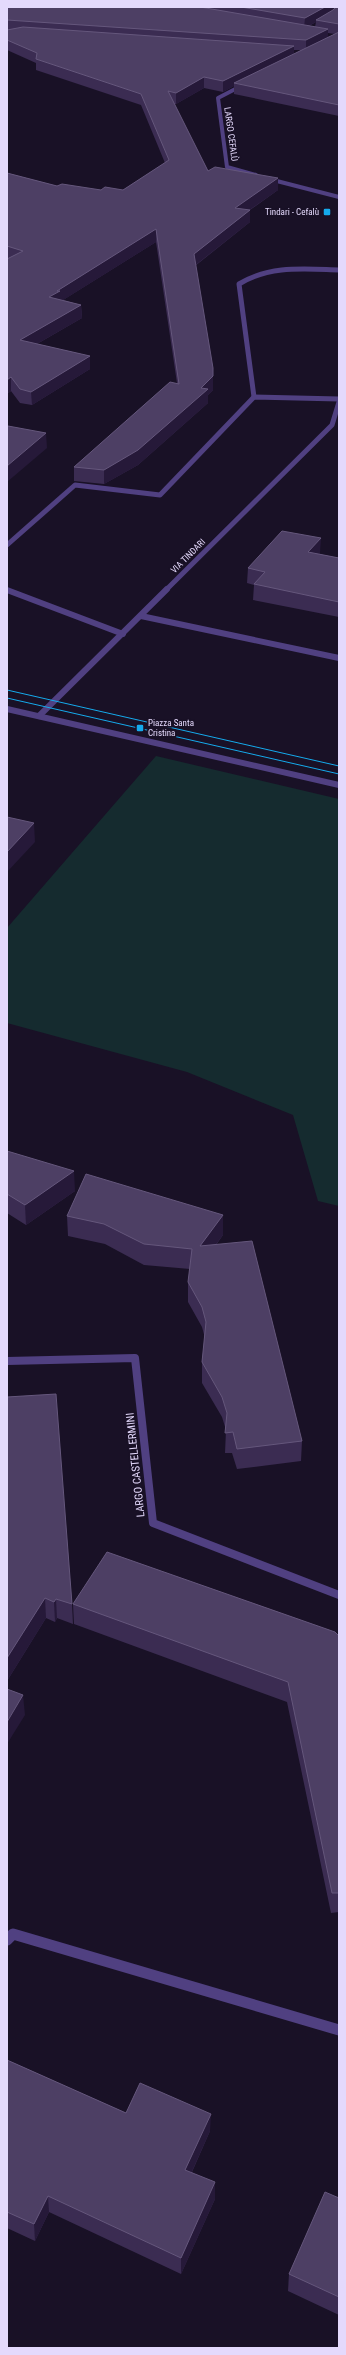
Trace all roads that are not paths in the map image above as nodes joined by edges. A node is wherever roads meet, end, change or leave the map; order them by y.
1 (245, 84) edge
2 (339, 197) edge
3 (339, 270) edge
4 (254, 397) junction
5 (339, 401) edge
6 (7, 545) edge
7 (7, 590) edge
8 (141, 616) junction
9 (123, 634) junction
10 (339, 658) edge
11 (7, 709) edge
12 (39, 716) junction
13 (339, 786) edge
14 (7, 1361) edge
15 (339, 1595) edge
16 (7, 1940) edge
17 (339, 2030) edge

1 - 2 street, LARGO CEFALÙ
3 - 4 street
4 - 5 street
4 - 6 street
5 - 8 street, VIA TINDARI
7 - 9 street
8 - 9 street, VIA TINDARI
8 - 10 street
9 - 12 street, VIA TINDARI
11 - 12 street
12 - 13 street
14 - 15 street, LARGO CASTELLERMINI
16 - 17 street

